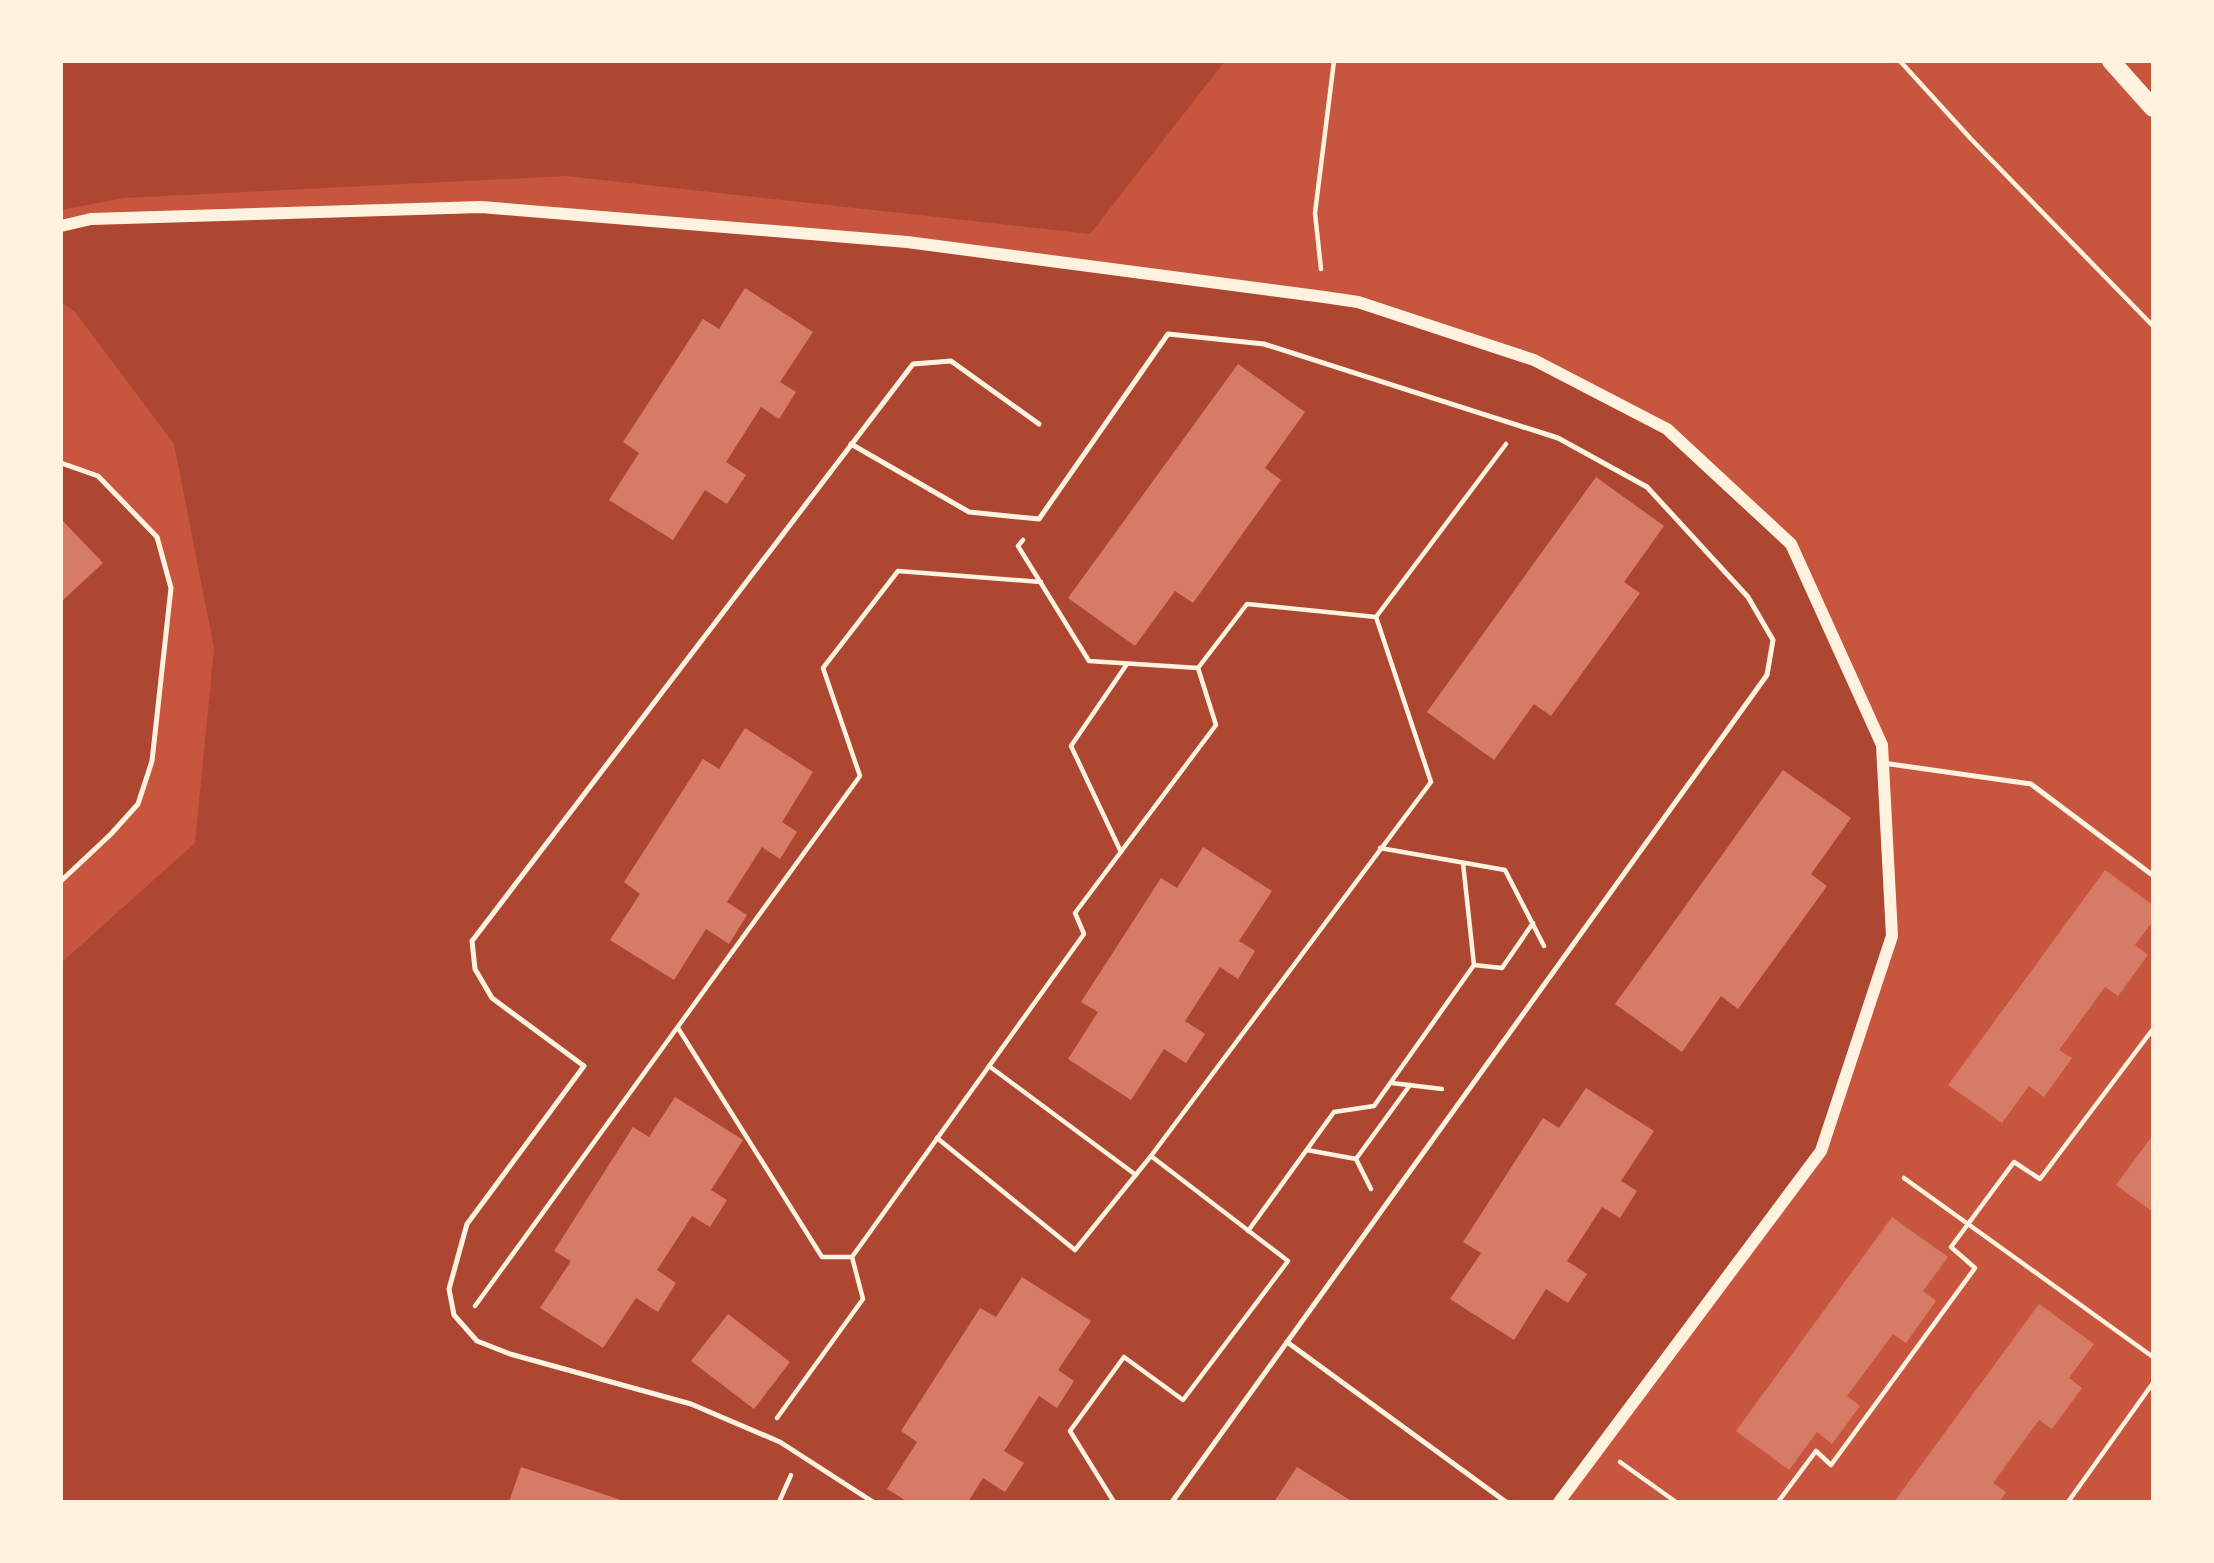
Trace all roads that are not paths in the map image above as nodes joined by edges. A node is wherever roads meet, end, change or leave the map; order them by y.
1 (2111, 61) edge
2 (2153, 108) edge
3 (61, 226) edge
4 (1039, 424) dead end
5 (851, 444) junction
6 (61, 463) edge
7 (1883, 763) junction
8 (2151, 874) edge
9 (61, 881) edge
10 (1287, 1342) junction
11 (873, 1502) edge
12 (1172, 1502) edge
13 (1506, 1502) edge
14 (1559, 1502) edge

1 - 2 main road
3 - 7 street
4 - 5 lane
5 - 10 lane
5 - 11 lane
6 - 9 lane
7 - 8 lane
7 - 14 street
10 - 12 lane
10 - 13 lane

